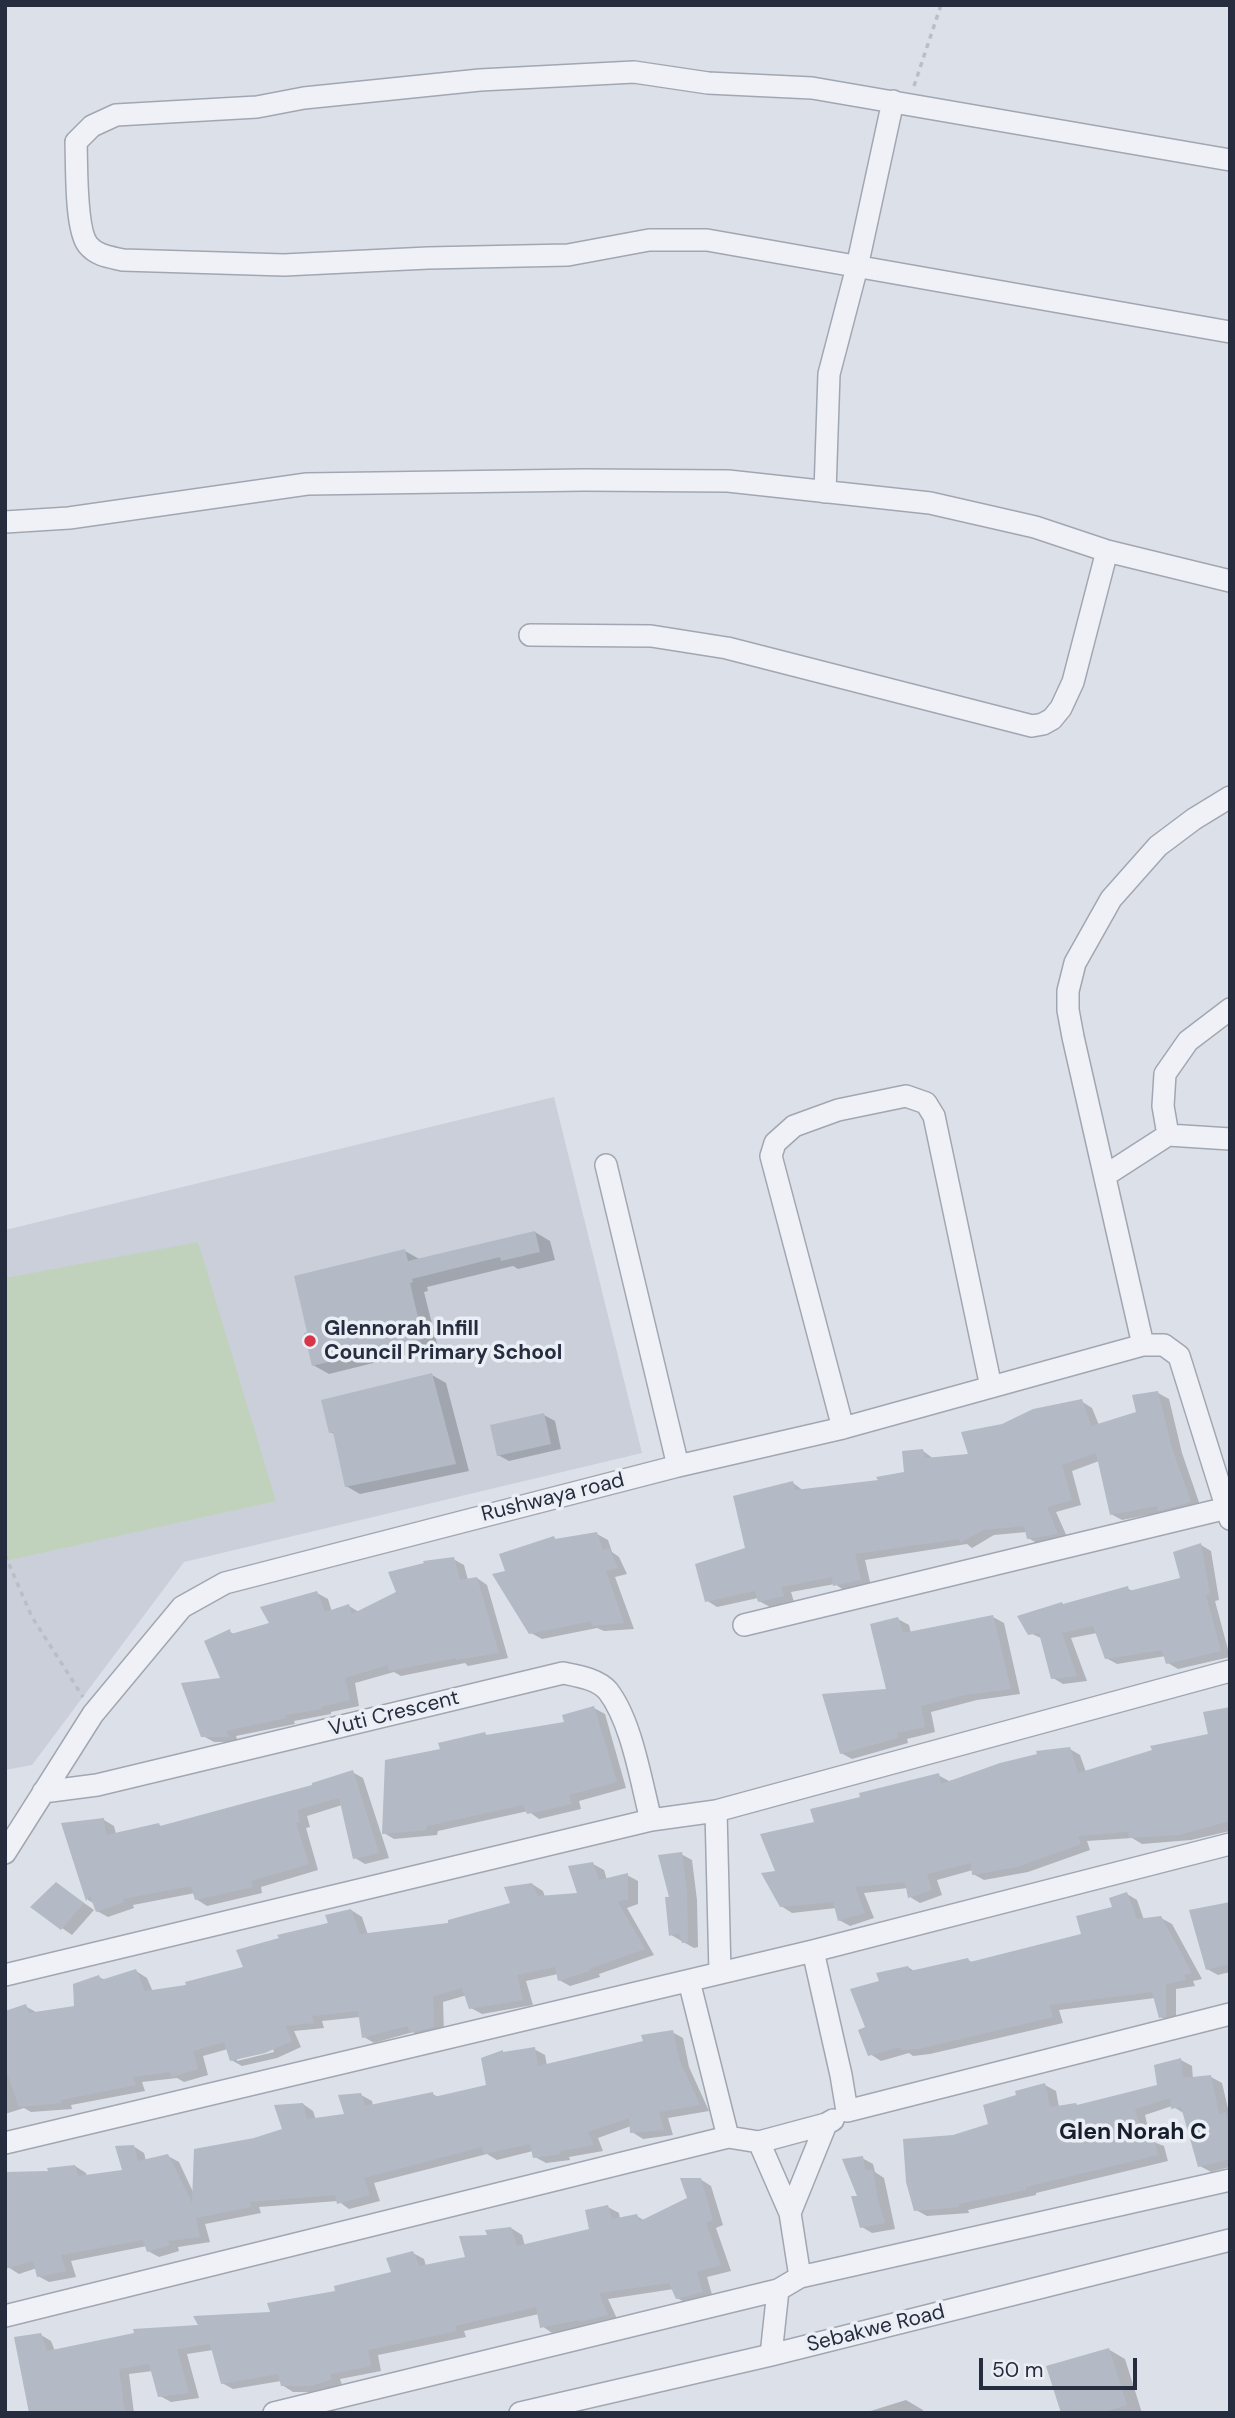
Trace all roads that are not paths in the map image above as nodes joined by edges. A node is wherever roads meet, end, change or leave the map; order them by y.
1 (901, 102) junction
2 (1230, 160) edge
3 (857, 267) junction
4 (1230, 332) edge
5 (825, 492) junction
6 (5, 522) edge
7 (1107, 551) junction
8 (1230, 581) edge
9 (530, 635) dead end
10 (1230, 797) edge
11 (1230, 1009) edge
12 (1168, 1135) junction
13 (1230, 1139) edge
14 (606, 1165) dead end
15 (1106, 1175) junction
16 (1143, 1345) junction
17 (991, 1387) junction
18 (843, 1428) junction
19 (678, 1466) junction
20 (1228, 1514) edge
21 (744, 1625) dead end
22 (1230, 1671) edge
23 (43, 1792) junction
24 (716, 1811) junction
25 (651, 1820) junction
26 (1230, 1844) edge
27 (5, 1853) edge
28 (813, 1951) junction
29 (720, 1973) junction
30 (5, 1975) edge
31 (689, 1981) junction
32 (1230, 2014) edge
33 (847, 2111) junction
34 (825, 2124) junction
35 (728, 2137) junction
36 (760, 2142) junction
37 (5, 2143) edge
38 (1230, 2180) edge
39 (790, 2213) junction
40 (1230, 2240) edge
41 (800, 2277) junction
42 (778, 2290) junction
43 (5, 2316) edge
44 (771, 2355) junction
45 (274, 2413) edge
46 (520, 2413) edge

1 - 2 street
1 - 3 street
1 - 3 street
3 - 4 street
3 - 5 street
5 - 6 street
5 - 7 street
7 - 8 street
7 - 9 street
10 - 15 street
11 - 12 street
12 - 13 street
12 - 15 street
14 - 19 street
15 - 16 street
16 - 17 street, Rushwaya road
16 - 20 street, Rushwaya road
17 - 18 street, Rushwaya road
17 - 18 street
18 - 19 street, Rushwaya road
19 - 23 street, Rushwaya road
20 - 21 street
22 - 24 street
23 - 25 street, Vuti Crescent
23 - 27 street, Rushwaya road
24 - 25 street
24 - 29 street
25 - 30 street
26 - 28 street
28 - 29 street
28 - 33 street
29 - 31 street
31 - 35 street
31 - 37 street
32 - 33 street
33 - 34 street
34 - 36 street
34 - 39 street
35 - 36 street
35 - 43 street
36 - 39 street
38 - 41 street
39 - 41 street
40 - 44 street, Sebakwe Road
41 - 42 street
42 - 44 street
42 - 45 street
44 - 46 street, Sebakwe Road

